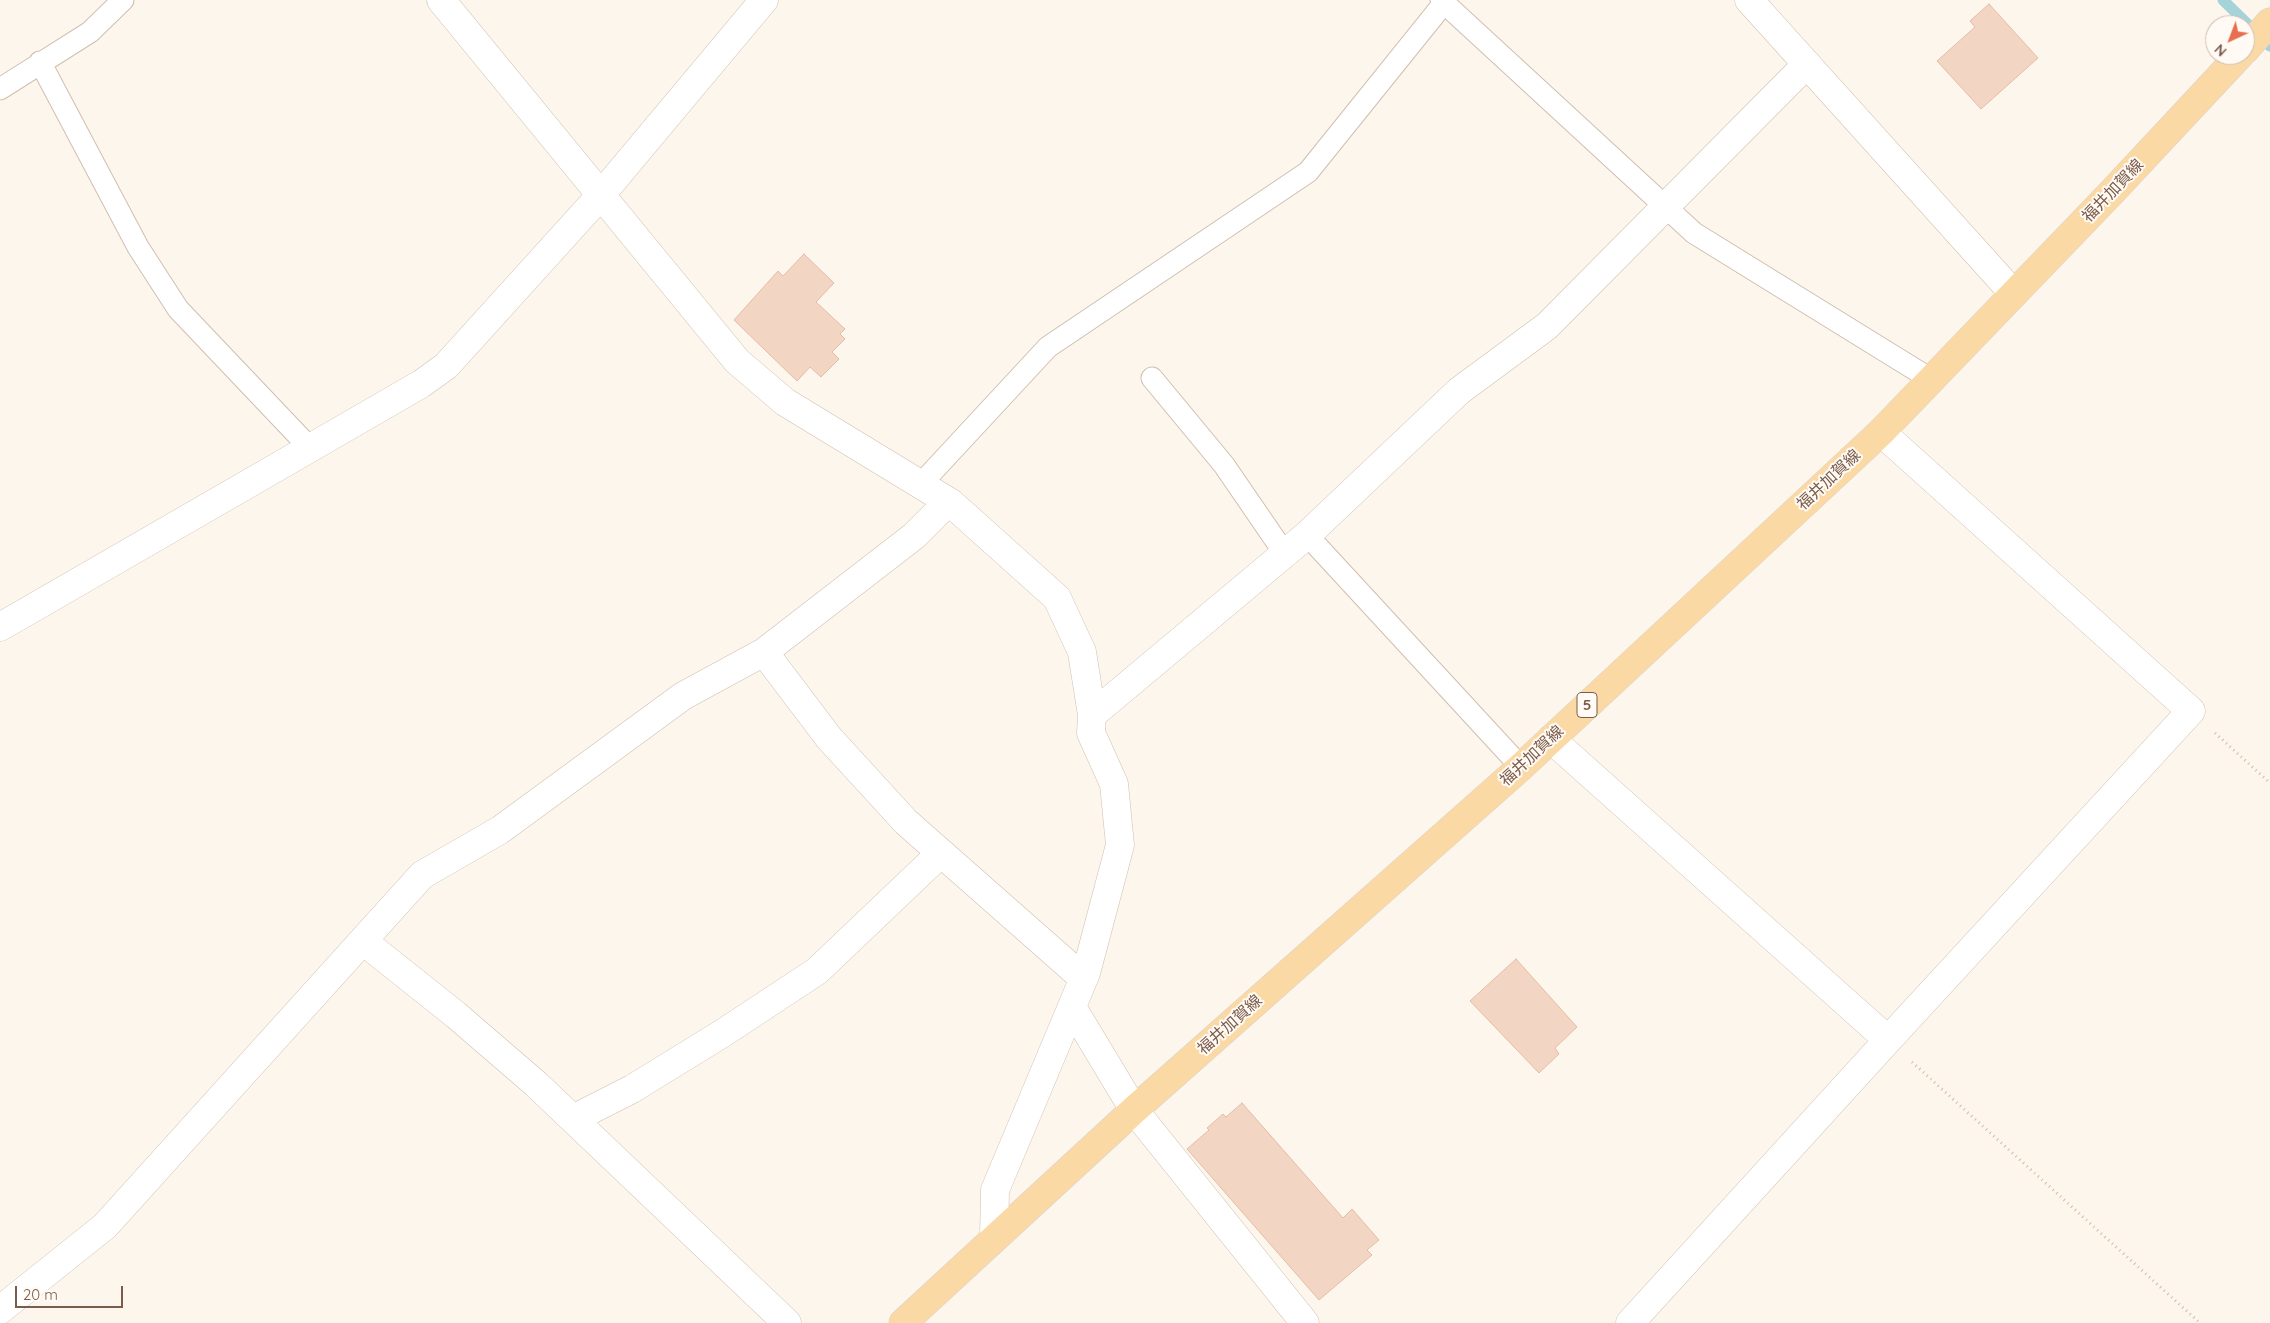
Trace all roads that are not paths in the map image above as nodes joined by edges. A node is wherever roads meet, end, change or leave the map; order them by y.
1 (123, 0) edge
2 (441, 0) edge
3 (764, 0) edge
4 (1749, 0) edge
5 (1443, 2) edge
6 (2270, 22) edge
7 (2255, 39) edge
8 (40, 62) junction
9 (1807, 64) junction
10 (2231, 65) edge
11 (0, 89) edge
12 (600, 196) junction
13 (1664, 207) junction
14 (2014, 294) junction
15 (1152, 378) dead end
16 (1932, 380) junction
17 (1881, 432) junction
18 (310, 448) junction
19 (920, 485) junction
20 (948, 502) junction
21 (1307, 535) junction
22 (1286, 554) junction
23 (0, 627) edge
24 (764, 652) junction
25 (1092, 715) junction
26 (1551, 739) junction
27 (1521, 768) junction
28 (941, 853) junction
29 (363, 941) junction
30 (1083, 978) junction
31 (1072, 1007) junction
32 (1888, 1040) junction
33 (1134, 1110) junction
34 (573, 1119) junction
35 (994, 1238) junction
36 (0, 1310) edge
37 (787, 1323) edge
38 (903, 1323) edge
39 (1305, 1323) edge
40 (1630, 1323) edge

1 - 8 lane
2 - 12 street
3 - 12 street
4 - 9 street
5 - 13 lane
5 - 19 lane
6 - 7 main road
8 - 11 lane
8 - 18 lane
9 - 13 street
9 - 14 street
10 - 14 main road, 福井加賀線 / 5
12 - 18 street
12 - 19 street
13 - 16 lane
13 - 21 street
14 - 16 main road, 福井加賀線 / 5
15 - 22 lane
16 - 17 main road, 福井加賀線 / 5
17 - 26 main road, 福井加賀線 / 5
17 - 32 street
18 - 23 street
19 - 20 street
20 - 24 street
20 - 25 street
21 - 22 street
21 - 27 lane
22 - 25 street
24 - 28 street
24 - 29 street
25 - 30 street
26 - 27 main road, 福井加賀線 / 5
26 - 32 street
27 - 33 main road, 福井加賀線 / 5
28 - 30 street
28 - 34 street
29 - 34 street
29 - 36 street
30 - 31 street
31 - 33 street
31 - 35 street
32 - 40 street
33 - 35 main road, 福井加賀線 / 5
33 - 39 street
34 - 37 street
35 - 38 main road, 福井加賀線 / 5

